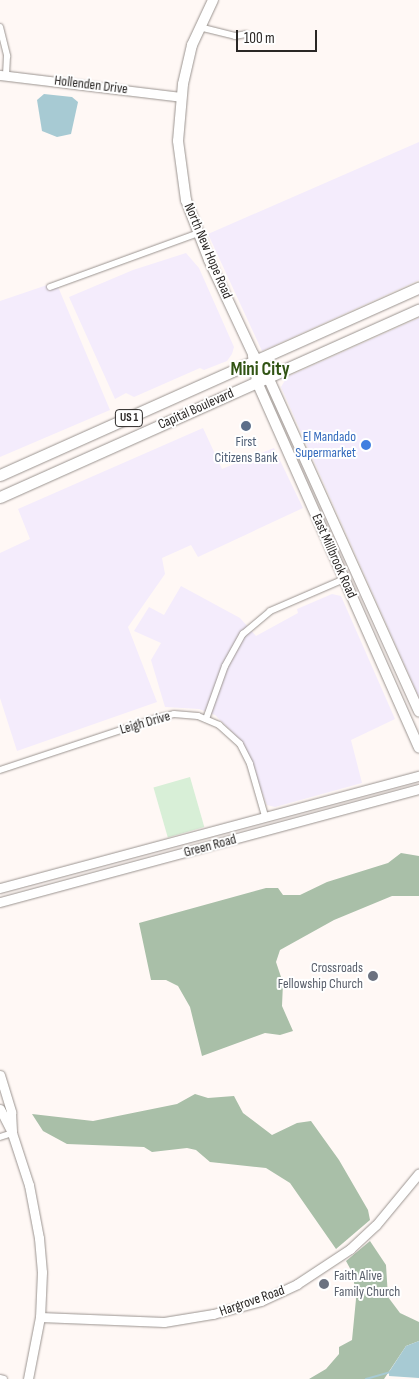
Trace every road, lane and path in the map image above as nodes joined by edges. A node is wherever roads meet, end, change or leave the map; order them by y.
1 (213, 0) edge
2 (0, 27) edge
3 (199, 27) junction
4 (246, 34) dead end
5 (3, 75) edge
6 (181, 97) junction
7 (198, 233) junction
8 (50, 287) dead end
9 (419, 288) edge
10 (419, 310) edge
11 (254, 359) junction
12 (268, 377) junction
13 (257, 382) junction
14 (0, 475) edge
15 (0, 497) edge
16 (333, 554) junction
17 (358, 573) junction
18 (344, 579) junction
19 (382, 625) junction
20 (419, 711) edge
21 (206, 719) junction
22 (419, 748) edge
23 (0, 770) edge
24 (419, 776) edge
25 (419, 789) edge
26 (265, 816) junction
27 (269, 829) junction
28 (136, 851) junction
29 (95, 862) junction
30 (139, 865) junction
31 (98, 876) junction
32 (0, 888) edge
33 (0, 902) edge
34 (0, 1075) edge
35 (0, 1109) edge
36 (12, 1133) junction
37 (0, 1137) edge
38 (419, 1173) edge
39 (40, 1317) junction
40 (0, 1378) edge
41 (4, 1379) edge
42 (28, 1379) edge

1 - 3 main road, North New Hope Road
2 - 5 street
3 - 4 street
3 - 6 main road, North New Hope Road
5 - 6 street, Hollenden Drive
6 - 7 main road, North New Hope Road
7 - 8 street
7 - 11 main road, North New Hope Road
9 - 11 highway, Capital Boulevard / US 1
10 - 12 highway, Capital Boulevard / US 1
11 - 12 main road, North New Hope Road
11 - 13 main road, East Millbrook Road
11 - 14 highway, Capital Boulevard / US 1
12 - 13 highway, Capital Boulevard / US 1
12 - 17 main road, East Millbrook Road
13 - 15 highway, Capital Boulevard / US 1
13 - 16 main road, East Millbrook Road
16 - 17 main road
16 - 18 main road, East Millbrook Road
17 - 19 main road, East Millbrook Road
18 - 19 main road
18 - 21 street
18 - 22 main road, East Millbrook Road
19 - 20 main road, East Millbrook Road
21 - 23 street, Leigh Drive
21 - 26 street, Leigh Drive
24 - 26 street, Green Road
25 - 27 street, Green Road
26 - 27 street
26 - 28 street, Green Road
27 - 30 street, Green Road
28 - 29 street, Green Road
28 - 30 street
29 - 31 street
29 - 32 street, Green Road
30 - 31 street, Green Road
31 - 33 street, Green Road
34 - 36 street
35 - 36 street
36 - 37 street
36 - 39 street
38 - 39 street, Hargrove Road
39 - 42 street
40 - 41 street

